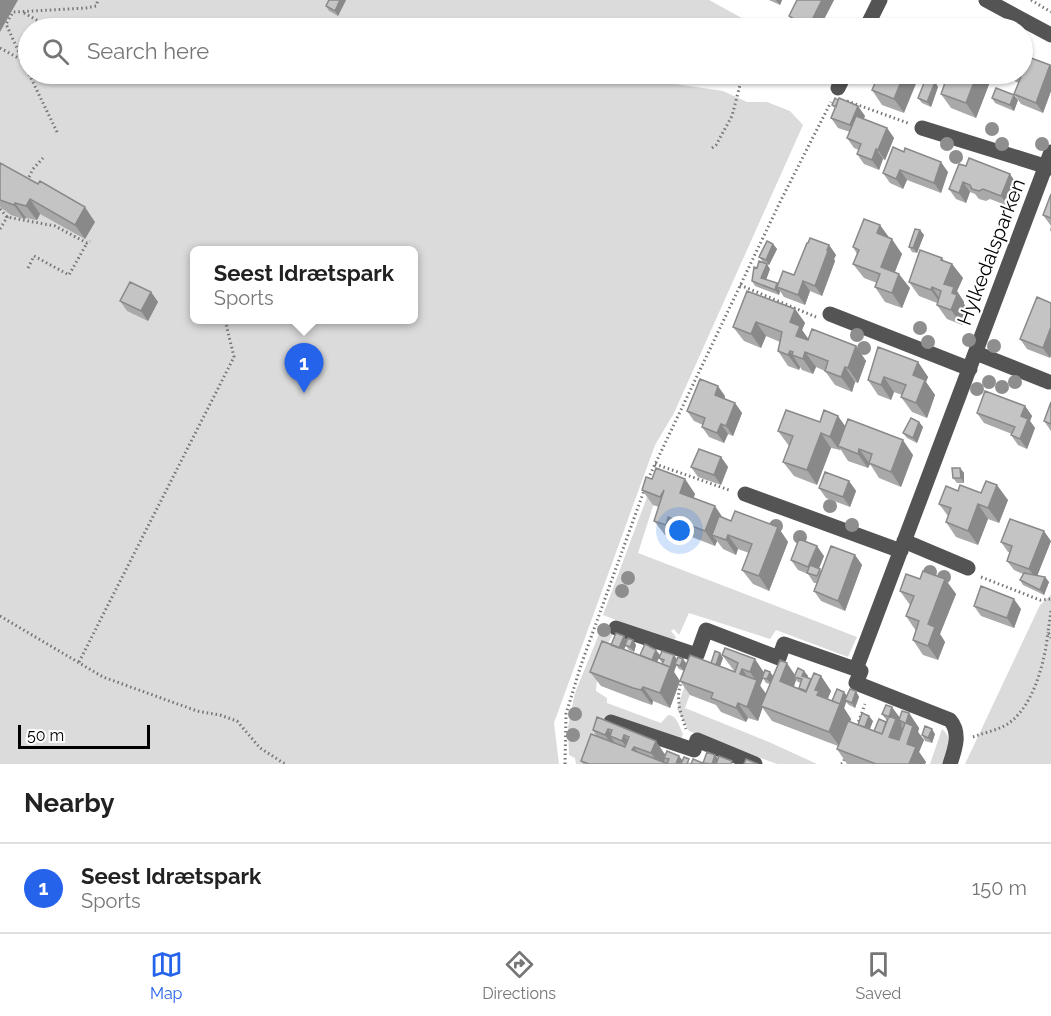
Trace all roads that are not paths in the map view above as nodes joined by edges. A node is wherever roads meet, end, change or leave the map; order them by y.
1 (880, 0) edge
2 (986, 0) edge
3 (871, 18) edge
4 (1019, 18) edge
5 (1033, 25) edge
6 (1051, 35) edge
7 (840, 84) edge
8 (836, 92) road end
9 (922, 128) road end
10 (1049, 162) edge
11 (830, 314) road end
12 (976, 353) junction
13 (970, 369) junction
14 (1049, 382) dead end
15 (745, 494) road end
16 (902, 546) junction
17 (968, 568) road end
18 (616, 628) dead end
19 (856, 669) junction
20 (611, 722) edge
21 (755, 764) edge
22 (950, 764) edge

1 - 3 street
2 - 4 street
5 - 6 street
7 - 8 street
9 - 10 street, Hylkedalsparken
10 - 12 street, Hylkedalsparken
11 - 13 street
12 - 13 street, Hylkedalsparken
12 - 14 street, Hylkedalsparken
13 - 16 street, Hylkedalsparken
15 - 16 street
16 - 17 street
16 - 19 street, Hylkedalsparken
18 - 19 street
19 - 22 street
20 - 21 street

